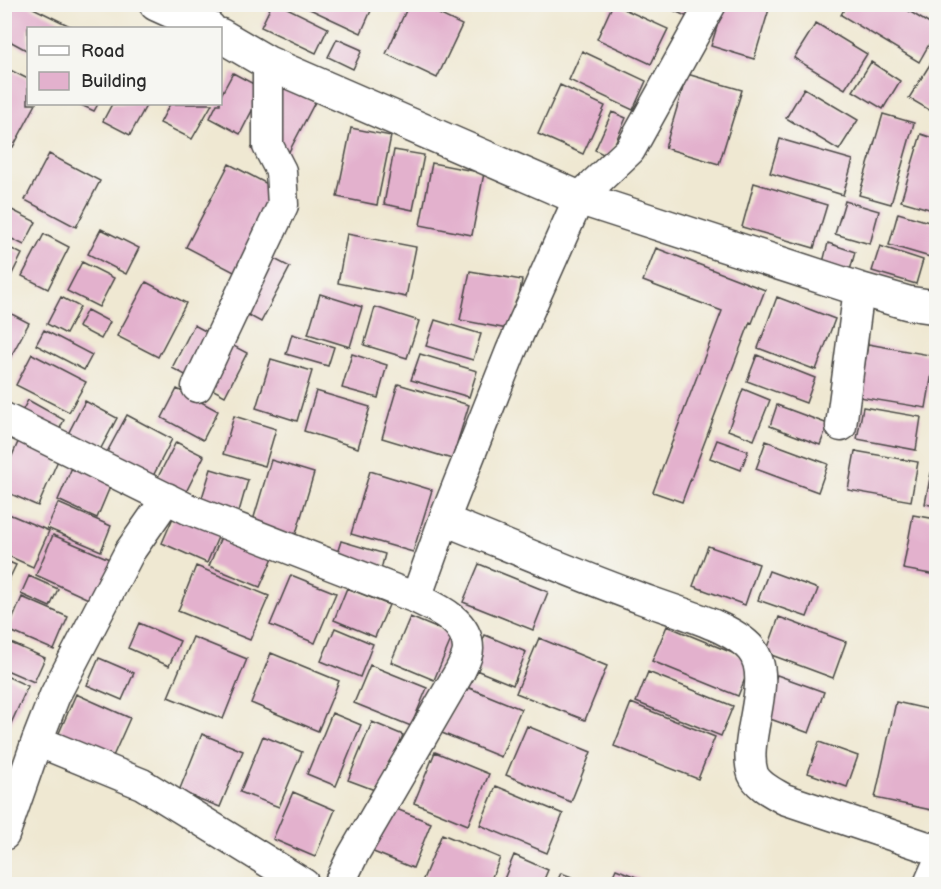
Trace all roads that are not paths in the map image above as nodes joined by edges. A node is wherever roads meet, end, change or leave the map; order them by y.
1 (156, 4) edge
2 (711, 4) edge
3 (207, 27) edge
4 (222, 36) edge
5 (268, 63) junction
6 (579, 198) junction
7 (859, 289) junction
8 (936, 307) edge
9 (197, 387) dead end
10 (4, 418) edge
11 (842, 426) dead end
12 (167, 498) junction
13 (444, 520) junction
14 (416, 597) junction
15 (37, 741) junction
16 (4, 835) edge
17 (936, 850) edge
18 (936, 868) edge
19 (304, 885) edge
20 (339, 885) edge
21 (929, 885) edge

1 - 3 street
2 - 6 street
4 - 5 street
5 - 6 street
5 - 9 street
6 - 7 street
6 - 13 street
7 - 8 street
7 - 11 street
10 - 12 street
12 - 14 street
12 - 15 street
13 - 14 street
13 - 17 street
14 - 20 street
15 - 16 street
15 - 19 street
18 - 21 street

